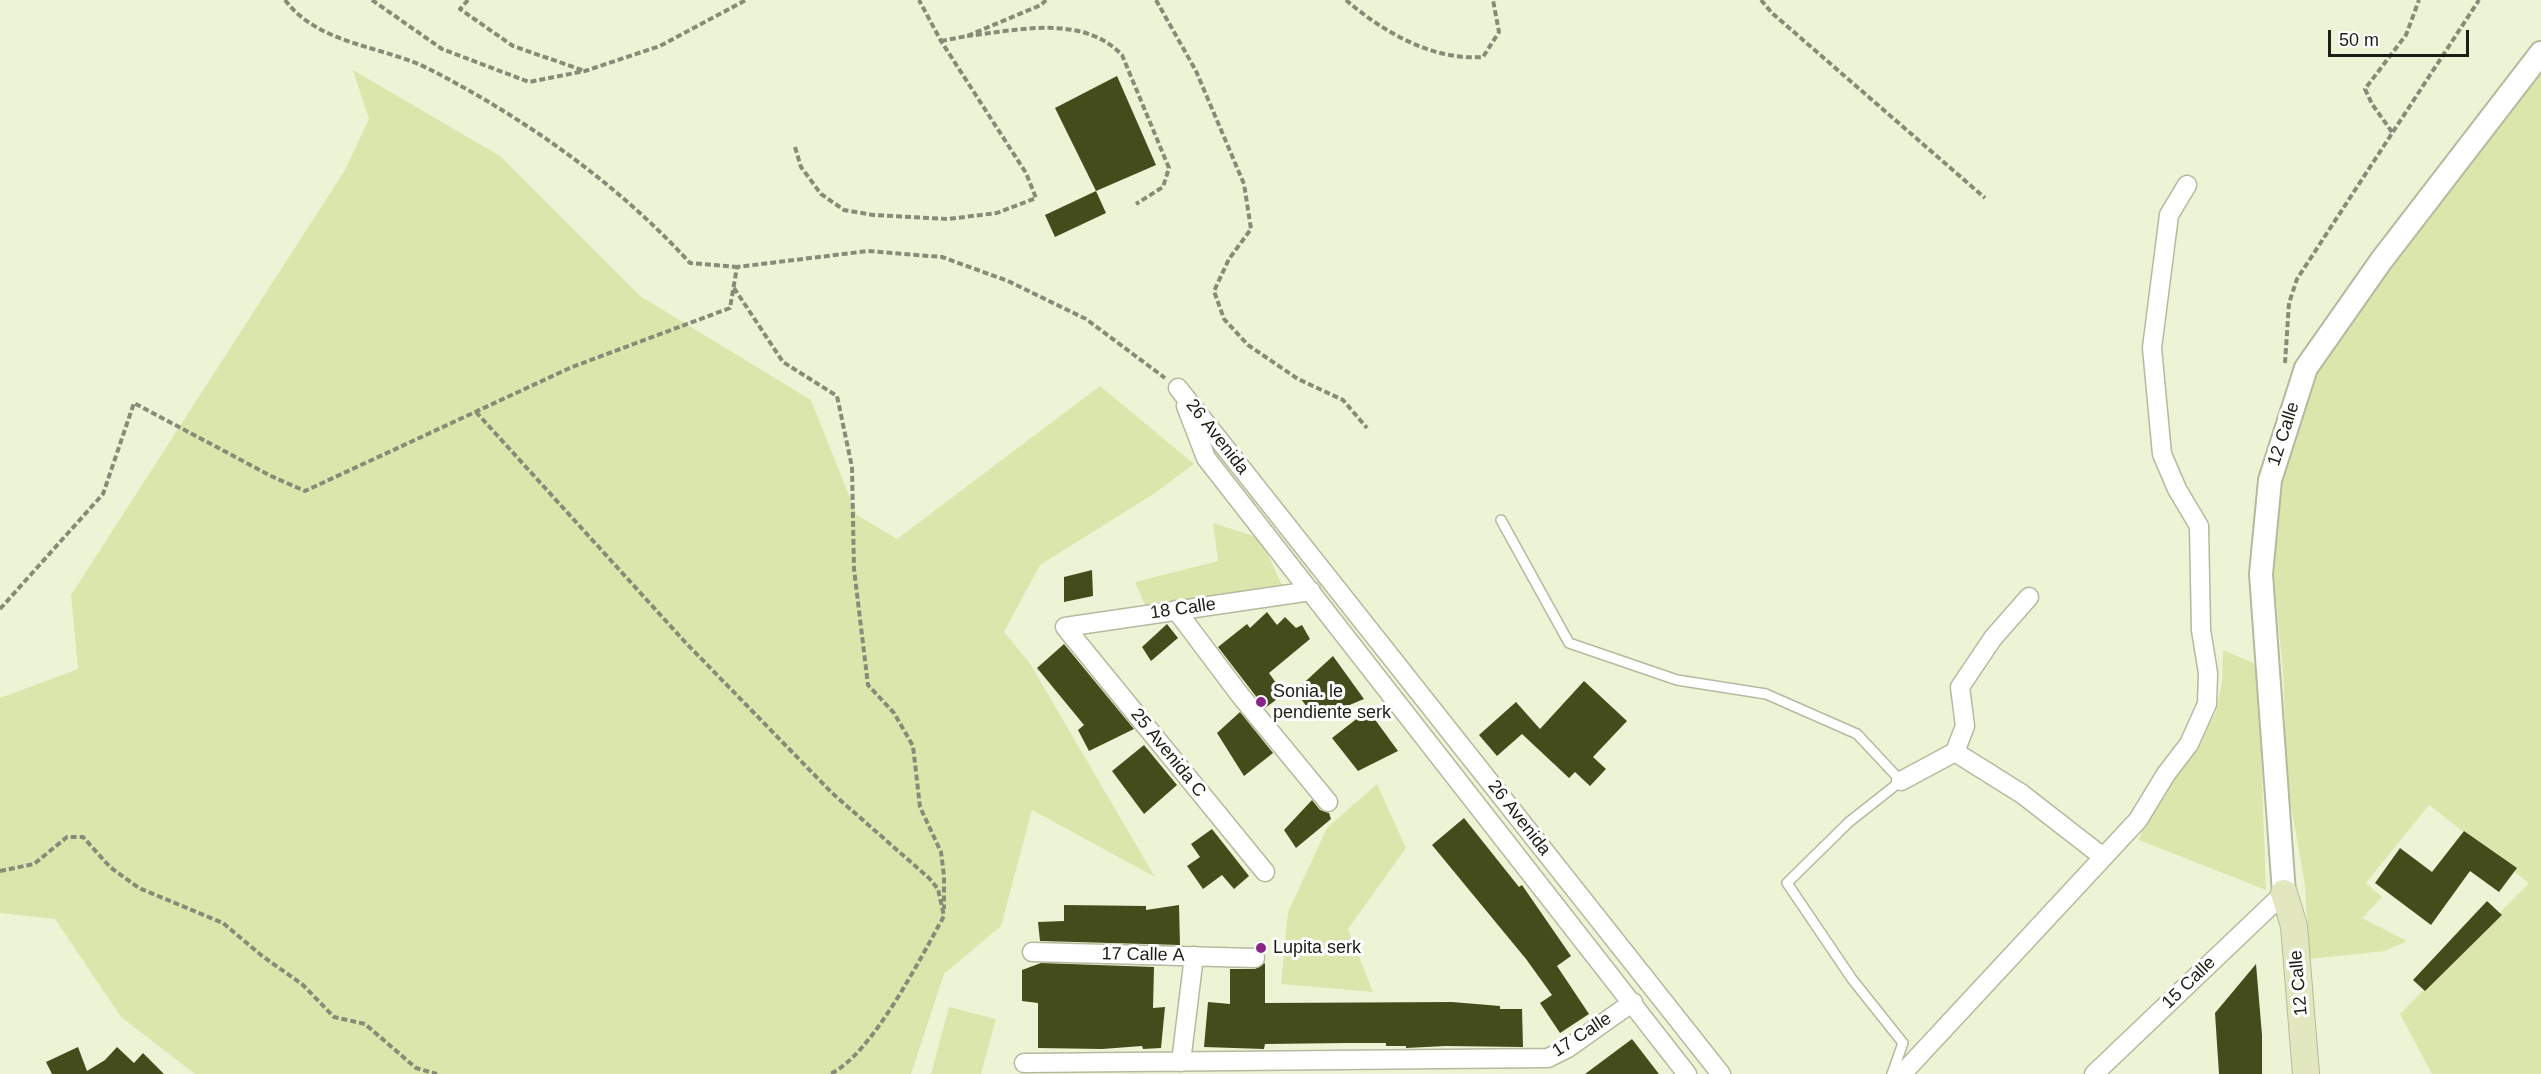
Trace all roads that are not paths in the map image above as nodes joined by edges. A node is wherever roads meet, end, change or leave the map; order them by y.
1 (2541, 53) edge
2 (2187, 184) dead end
3 (1501, 520) dead end
4 (1311, 591) junction
5 (2029, 597) dead end
6 (1176, 610) junction
7 (1071, 635) joint
8 (1955, 752) junction
9 (1901, 781) junction
10 (1328, 802) dead end
11 (2103, 857) junction
12 (1265, 872) dead end
13 (2284, 892) junction
14 (1032, 952) dead end
15 (1194, 956) junction
16 (1255, 958) dead end
17 (1632, 1002) junction
18 (1181, 1062) junction
19 (1024, 1063) dead end
20 (1687, 1074) edge
21 (1721, 1074) edge
22 (1892, 1074) edge
23 (1902, 1074) edge
24 (2094, 1074) edge
25 (2291, 1074) edge
26 (2306, 1074) edge

1 - 13 street, 12 Calle
2 - 11 street
3 - 9 lane
4 - 6 street, 18 Calle
4 - 17 street, 26 Avenida
4 - 21 street, 26 Avenida
5 - 8 street
6 - 7 street, 18 Calle
6 - 10 street
7 - 12 street, 25 Avenida C
8 - 9 street
8 - 11 street
9 - 22 lane
11 - 23 street
13 - 24 street, 15 Calle
13 - 25 main road, 12 Calle
13 - 26 main road, 12 Calle
14 - 15 street, 17 Calle A
15 - 16 street, 17 Calle A
15 - 18 street
17 - 18 street, 17 Calle
17 - 20 street, 26 Avenida
18 - 19 street, 17 Calle

